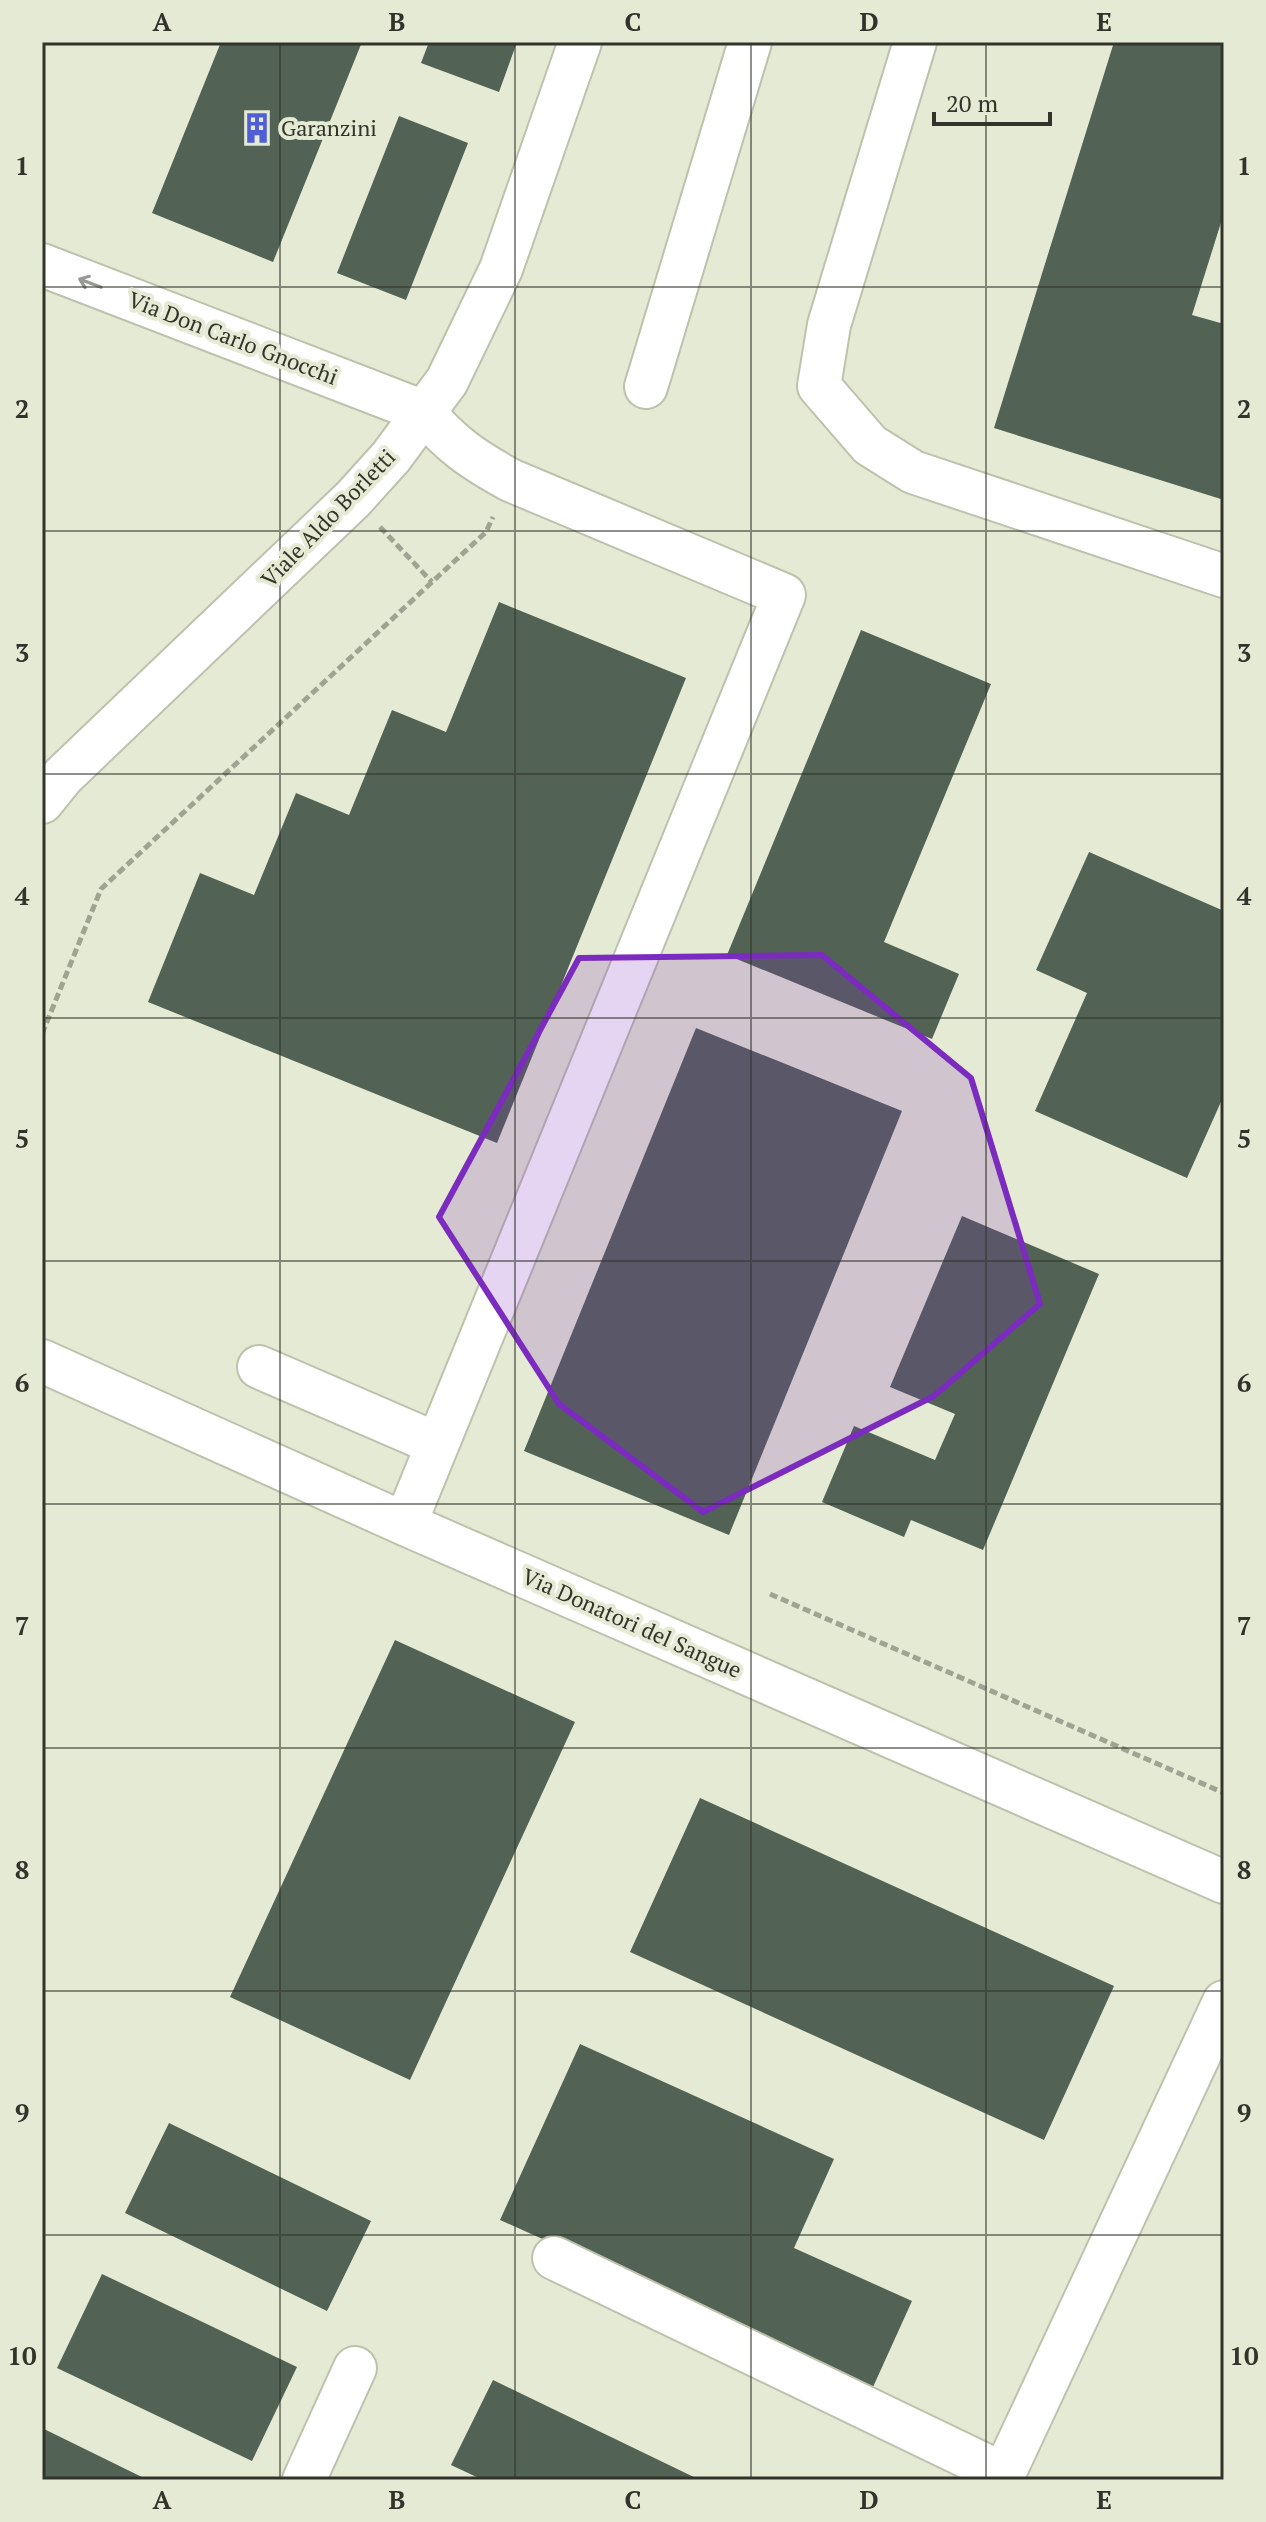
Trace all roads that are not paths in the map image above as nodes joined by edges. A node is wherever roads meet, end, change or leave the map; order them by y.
1 (580, 42) edge
2 (750, 42) edge
3 (915, 42) edge
4 (42, 265) edge
5 (646, 387) dead end
6 (424, 412) junction
7 (1224, 576) edge
8 (42, 802) edge
9 (42, 1361) edge
10 (259, 1367) dead end
11 (437, 1444) junction
12 (405, 1524) junction
13 (1224, 1882) edge
14 (1224, 2002) edge
15 (554, 2258) dead end
16 (355, 2368) dead end
17 (1002, 2477) edge
18 (304, 2480) edge

1 - 6 street, Viale Aldo Borletti
2 - 5 street
3 - 7 street
6 -> 4 street, Via Don Carlo Gnocchi
6 - 8 street, Viale Aldo Borletti
6 - 11 street
9 - 12 street, Via Donatori del Sangue
10 - 11 street
11 - 12 street
12 - 13 street, Via Donatori del Sangue
14 - 17 street
15 - 17 street
16 - 18 street

